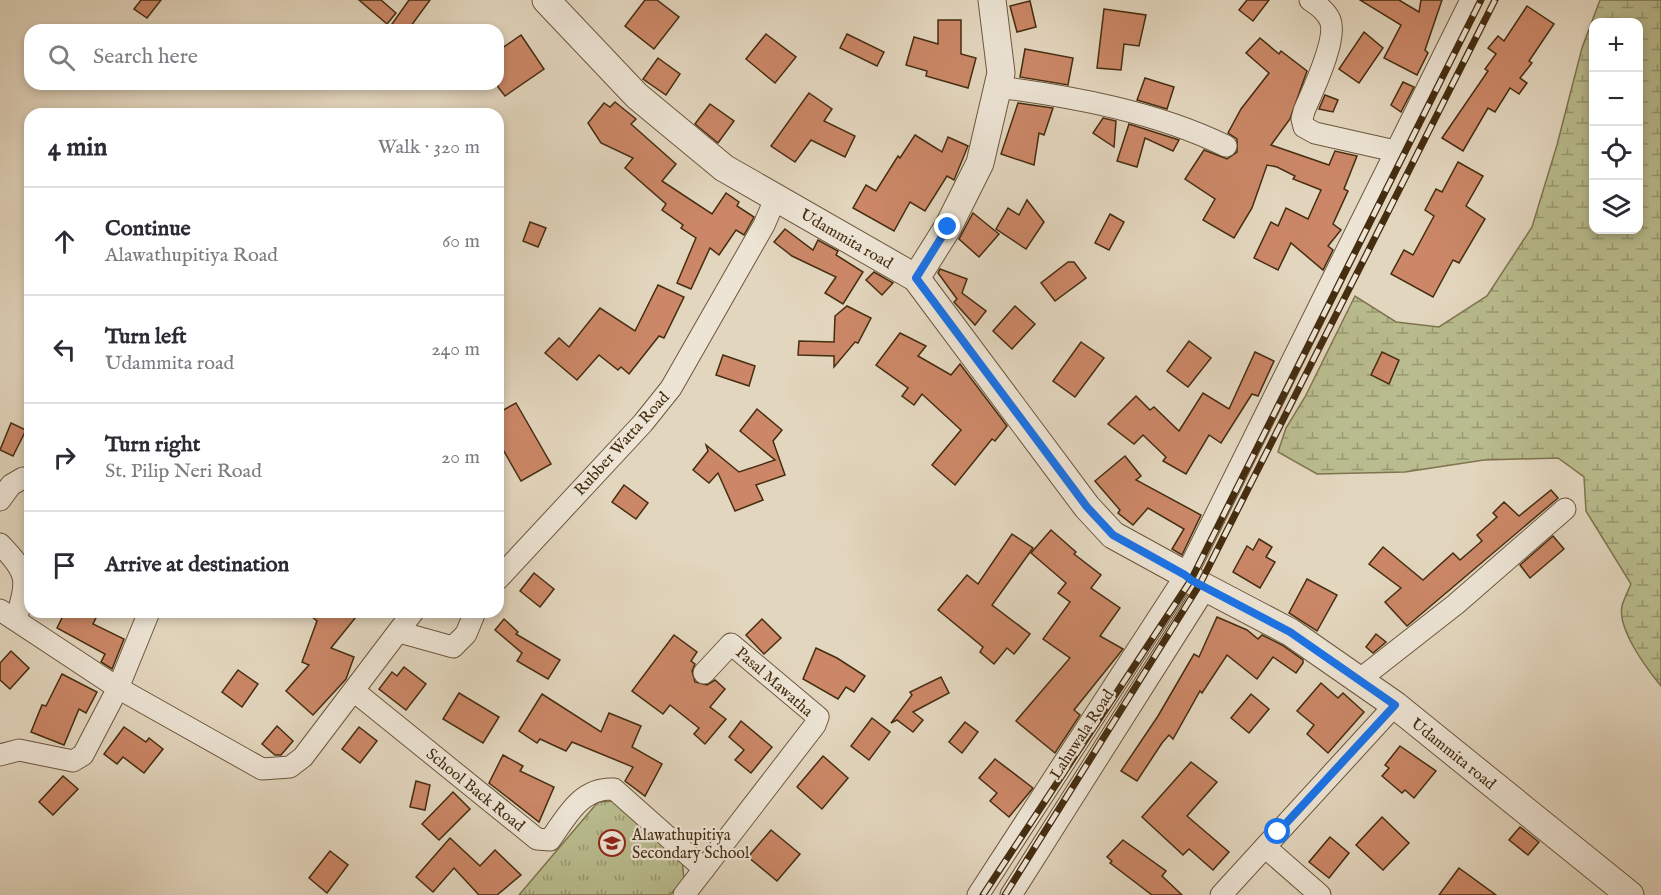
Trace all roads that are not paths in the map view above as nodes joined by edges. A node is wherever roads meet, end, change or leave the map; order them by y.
1 (546, 0) edge
2 (992, 0) edge
3 (1310, 0) edge
4 (1471, 0) edge
5 (998, 87) junction
6 (1226, 146) dead end
7 (1395, 151) junction
8 (776, 197) junction
9 (916, 278) junction
10 (24, 478) edge
11 (0, 500) edge
12 (1564, 509) dead end
13 (0, 544) edge
14 (504, 573) edge
15 (1196, 581) junction
16 (8, 615) edge
17 (147, 618) edge
18 (409, 618) edge
19 (473, 618) edge
20 (399, 632) junction
21 (704, 673) dead end
22 (1359, 680) junction
23 (118, 688) junction
24 (354, 691) junction
25 (1395, 705) junction
26 (0, 754) edge
27 (1265, 847) junction
28 (704, 869) junction
29 (684, 895) edge
30 (978, 895) edge
31 (1011, 895) edge
32 (1221, 895) edge
33 (1320, 895) edge
34 (1630, 895) edge

1 - 8 street, Udammita road
2 - 5 street
3 - 7 street
4 - 7 street
5 - 6 street
5 - 9 street
7 - 15 street
8 - 9 street, Udammita road
8 - 14 street, Rubber Watta Road
9 - 15 street, Udammita road
10 - 11 street
12 - 22 street
13 - 16 street
15 - 22 street, Udammita road
15 - 30 street, Lahuwala Road
15 - 31 street
16 - 23 street
17 - 23 street
18 - 20 street
19 - 20 street
20 - 24 street
21 - 28 street, Pasal Mawatha
22 - 25 street, Udammita road
23 - 24 street
23 - 26 street
24 - 28 street, School Back Road
25 - 27 street
25 - 34 street, Udammita road
27 - 32 street
27 - 33 street
28 - 29 street, Pasal Mawatha

